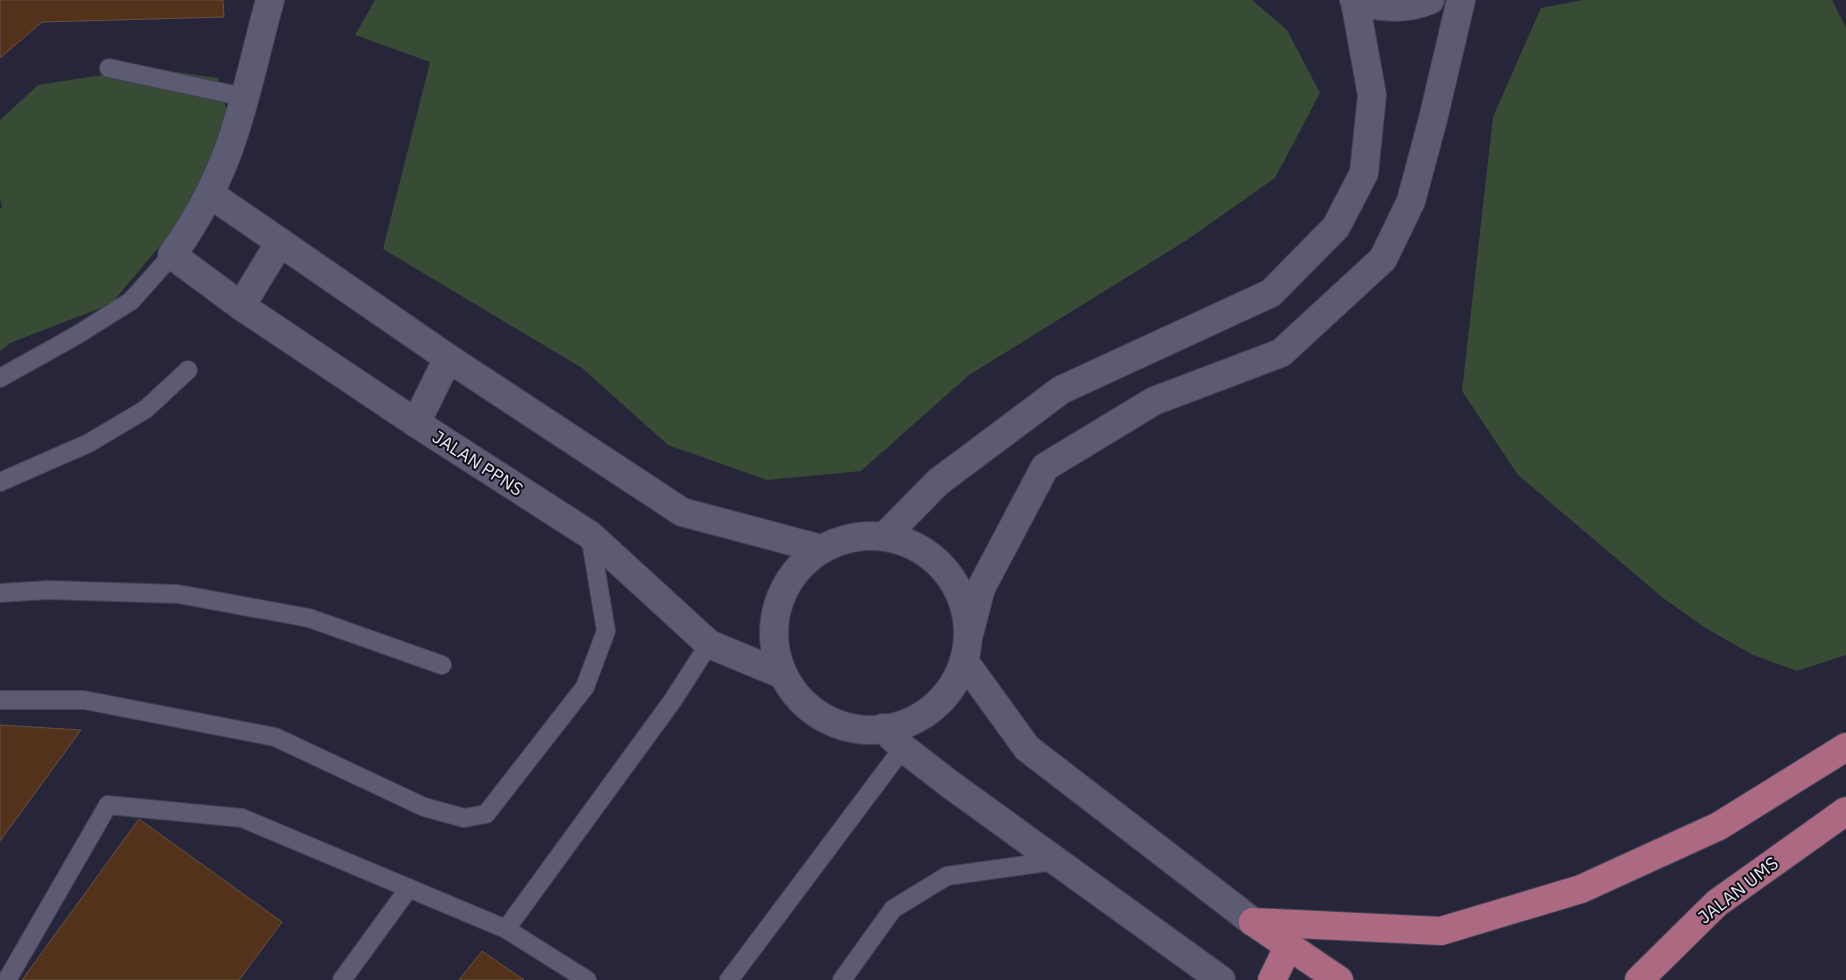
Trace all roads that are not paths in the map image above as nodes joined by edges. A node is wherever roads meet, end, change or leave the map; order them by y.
1 (270, 0) edge
2 (1355, 0) edge
3 (1430, 0) edge
4 (1461, 0) edge
5 (109, 68) dead end
6 (244, 97) junction
7 (210, 194) junction
8 (280, 242) junction
9 (172, 255) junction
10 (241, 306) junction
11 (448, 358) junction
12 (188, 370) dead end
13 (0, 378) edge
14 (416, 423) junction
15 (0, 482) edge
16 (590, 535) junction
17 (885, 536) junction
18 (821, 549) junction
19 (0, 593) edge
20 (969, 634) junction
21 (709, 644) junction
22 (964, 662) junction
23 (442, 665) dead end
24 (779, 674) junction
25 (0, 700) edge
26 (883, 728) junction
27 (1846, 747) edge
28 (903, 748) junction
29 (1846, 811) edge
30 (1054, 861) junction
31 (409, 888) junction
32 (1253, 922) junction
33 (506, 930) junction
34 (1288, 947) junction
35 (7, 980) edge
36 (342, 980) edge
37 (587, 980) edge
38 (729, 980) edge
39 (842, 980) edge
40 (1221, 980) edge
41 (1272, 980) edge
42 (1338, 980) edge
43 (1639, 980) edge

1 - 6 street
2 - 3 street
2 - 17 street
4 - 20 street
5 - 6 lane
6 - 7 street
7 - 8 street
7 - 9 street
8 - 10 street
8 - 11 street
9 - 10 street, JALAN PPNS
9 - 13 lane
10 - 14 street, JALAN PPNS
11 - 14 street
11 - 18 street
12 - 15 lane
14 - 16 street, JALAN PPNS
16 - 21 street, JALAN PPNS
16 - 25 lane
17 - 18 street
17 - 20 street
18 - 24 street
19 - 23 lane
20 - 22 street
21 - 24 street, JALAN PPNS
21 - 33 lane
22 - 26 street
22 - 32 street
24 - 26 street
26 - 28 street
27 - 32 highway
28 - 30 street
28 - 38 lane
29 - 43 highway, JALAN UMS
30 - 39 lane
30 - 40 street
31 - 33 lane
31 - 35 lane
31 - 36 lane
32 - 34 highway
33 - 37 lane
34 - 41 highway
34 - 42 highway

